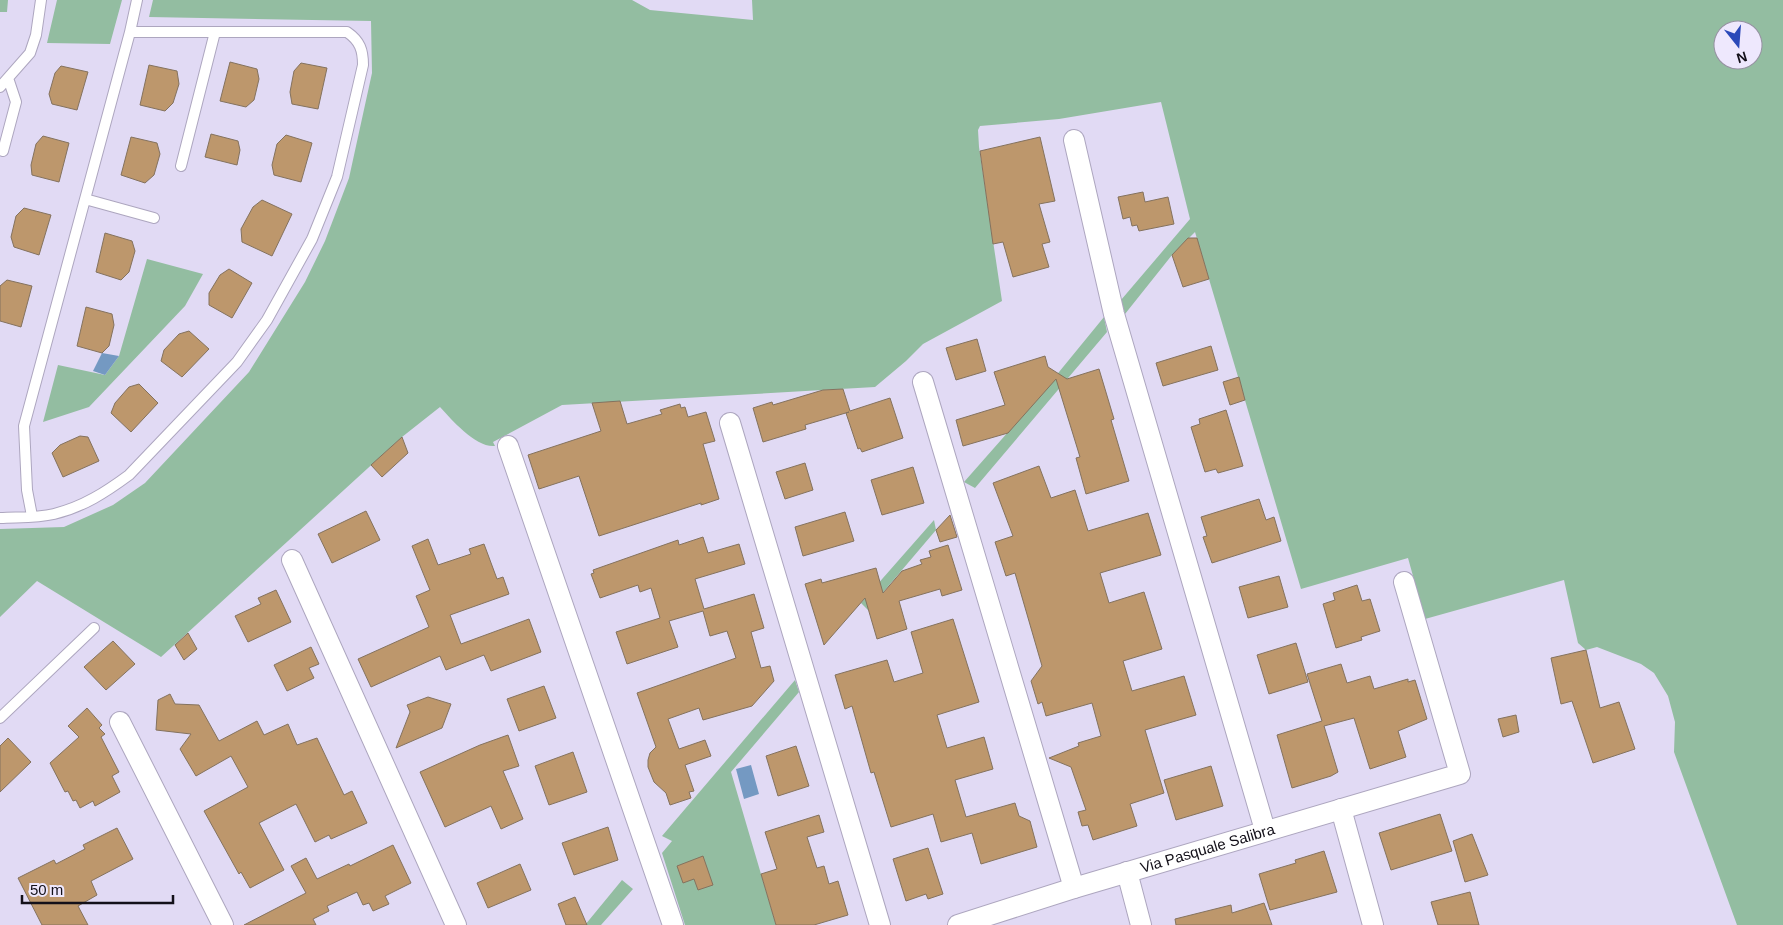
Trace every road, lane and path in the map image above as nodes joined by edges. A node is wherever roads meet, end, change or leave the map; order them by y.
1 (41, 0) edge
2 (137, 0) edge
3 (130, 32) junction
4 (215, 32) junction
5 (8, 78) junction
6 (0, 87) edge
7 (1074, 140) dead end
8 (0, 150) edge
9 (181, 166) dead end
10 (85, 199) junction
11 (154, 218) dead end
12 (923, 382) dead end
13 (730, 423) dead end
14 (508, 446) dead end
15 (32, 516) junction
16 (0, 518) edge
17 (292, 560) dead end
18 (1404, 582) dead end
19 (94, 628) dead end
20 (0, 718) edge
21 (120, 722) dead end
22 (1341, 809) junction
23 (1265, 830) junction
24 (1127, 872) junction
25 (1074, 888) junction
26 (223, 925) edge
27 (456, 925) edge
28 (673, 925) edge
29 (880, 925) edge
30 (958, 925) edge
31 (1141, 925) edge
32 (1374, 925) edge

1 - 5 lane
2 - 3 lane
3 - 4 lane
3 - 10 lane
4 - 9 lane
4 - 15 lane
5 - 6 lane
5 - 8 lane
7 - 23 street
10 - 11 lane
10 - 15 lane
12 - 25 street
13 - 29 street
14 - 28 street
15 - 16 lane
17 - 27 street
18 - 22 street, Via Pasquale Salibra
19 - 20 lane
21 - 26 street
22 - 23 street, Via Pasquale Salibra
22 - 32 street
23 - 24 street, Via Pasquale Salibra
24 - 25 street, Via Pasquale Salibra
24 - 31 street
25 - 30 street, Via Pasquale Salibra

